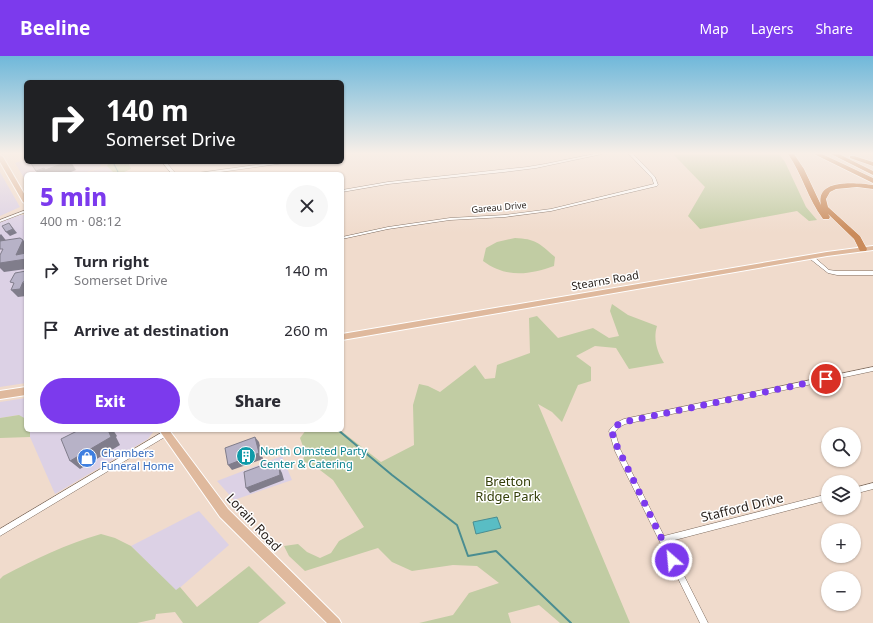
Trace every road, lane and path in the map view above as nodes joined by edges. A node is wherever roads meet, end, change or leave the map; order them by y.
1 (14, 180) edge
2 (404, 180) edge
3 (655, 180) edge
4 (806, 180) edge
5 (873, 187) edge
6 (344, 190) edge
7 (24, 199) edge
8 (24, 212) edge
9 (0, 220) edge
10 (344, 238) edge
11 (873, 248) edge
12 (863, 249) junction
13 (811, 257) junction
14 (873, 273) edge
15 (344, 337) edge
16 (873, 369) edge
17 (24, 391) edge
18 (0, 395) edge
19 (165, 432) edge
20 (873, 486) edge
21 (861, 489) edge
22 (821, 499) edge
23 (0, 533) edge
24 (662, 540) junction
25 (335, 623) edge
26 (704, 623) edge

1 - 7 main road
2 - 6 street
3 - 10 street, Gareau Drive
4 - 12 highway
5 - 12 highway
8 - 9 street
11 - 12 main road, Stearns Road
12 - 13 main road, Stearns Road
13 - 14 street
13 - 15 main road, Stearns Road
16 - 24 street
17 - 18 main road
19 - 23 street
19 - 25 main road, Lorain Road
20 - 21 street
22 - 24 street, Stafford Drive
24 - 26 street

